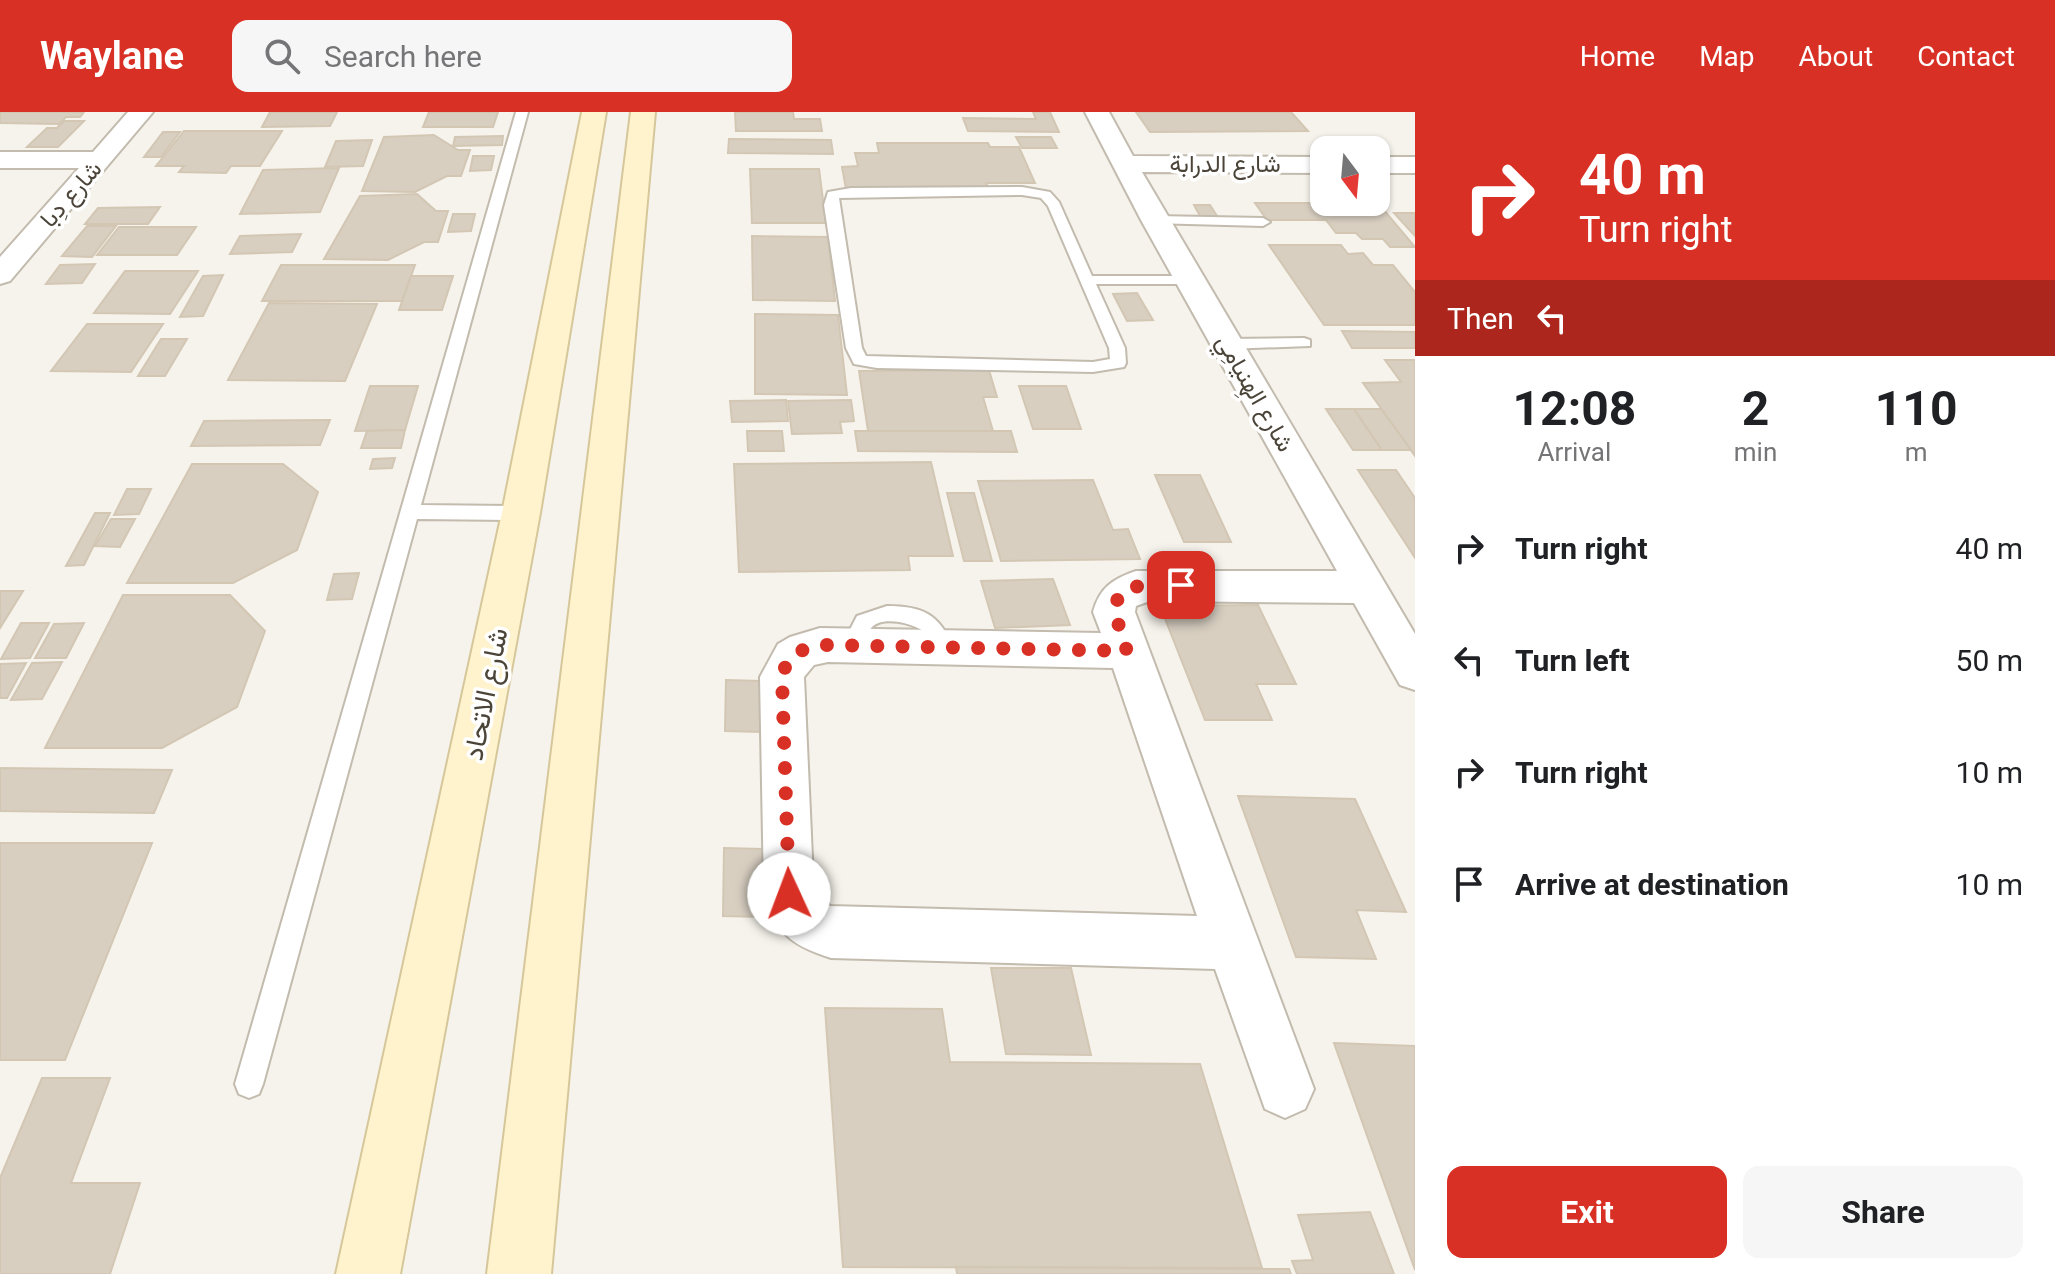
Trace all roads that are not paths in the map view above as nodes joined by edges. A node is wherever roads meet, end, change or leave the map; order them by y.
1 (141, 112) edge
2 (522, 112) edge
3 (594, 112) edge
4 (643, 112) edge
5 (1097, 112) edge
6 (0, 160) edge
7 (101, 160) junction
8 (1126, 164) junction
9 (1310, 165) edge
10 (1390, 165) edge
11 (1415, 165) edge
12 (1155, 220) junction
13 (1263, 222) dead end
14 (0, 275) edge
15 (1087, 280) junction
16 (1191, 280) junction
17 (1304, 343) dead end
18 (1227, 344) junction
19 (409, 512) junction
20 (521, 513) junction
21 (1366, 587) junction
22 (1127, 651) junction
23 (1415, 672) edge
24 (1232, 943) junction
25 (249, 1084) dead end
26 (1285, 1089) dead end
27 (368, 1274) edge
28 (519, 1274) edge

1 - 7 street, شارع دِبا
2 - 19 lane
3 - 20 main road, شارع الاتحاد
4 - 28 main road
5 - 8 street, شارع الهِنيامِي
6 - 7 street
7 - 14 street, شارع دِبا
8 - 9 street, شارع الدرابة
8 - 12 street, شارع الهِنيامِي
10 - 11 street
12 - 13 lane
12 - 16 street, شارع الهِنيامِي
15 - 15 lane
15 - 16 lane
16 - 18 street, شارع الهِنيامِي
17 - 18 lane
18 - 21 street, شارع الهِنيامِي
19 - 20 lane
19 - 25 lane
20 - 27 main road, شارع الاتحاد
21 - 22 street
21 - 23 street, شارع الهِنيامِي
22 - 24 street
22 - 24 street
24 - 26 street

